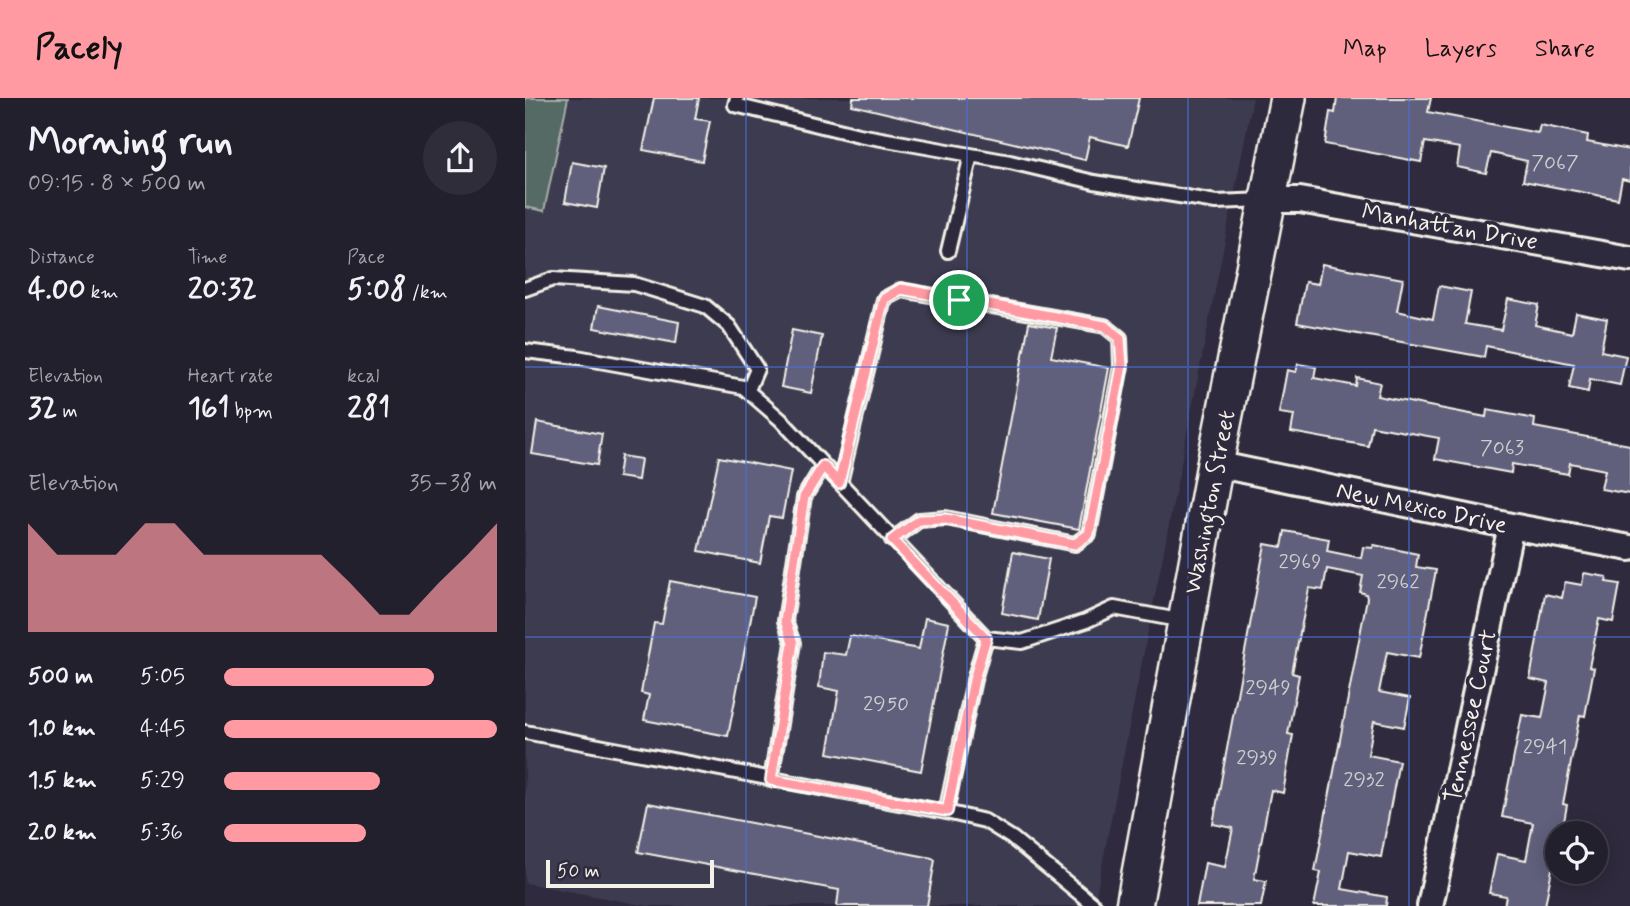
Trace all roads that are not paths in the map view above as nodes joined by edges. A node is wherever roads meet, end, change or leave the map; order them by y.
1 (737, 98) edge
2 (1288, 98) edge
3 (971, 155) junction
4 (1269, 200) junction
5 (948, 251) dead end
6 (1630, 259) edge
7 (525, 289) edge
8 (525, 351) edge
9 (748, 390) junction
10 (1215, 464) junction
11 (823, 466) junction
12 (839, 483) junction
13 (1511, 526) junction
14 (892, 540) junction
15 (1630, 548) edge
16 (1186, 621) junction
17 (986, 638) junction
18 (525, 732) edge
19 (771, 780) junction
20 (947, 811) junction
21 (1095, 906) edge
22 (1134, 906) edge
23 (1430, 906) edge

1 - 3 lane
2 - 4 street, Washington Street
3 - 4 lane
3 - 5 lane
4 - 6 street, Manhattan Drive
4 - 10 street, Washington Street
7 - 9 lane
8 - 9 lane
9 - 11 lane
10 - 13 street, New Mexico Drive
10 - 16 street, Washington Street
11 - 12 lane
11 - 19 lane
12 - 14 lane
12 - 14 lane
13 - 15 street, New Mexico Drive
13 - 23 street, Tennessee Court
14 - 17 lane
16 - 17 lane
16 - 22 street, Washington Street
17 - 20 lane
18 - 19 lane
19 - 20 lane
20 - 21 lane

